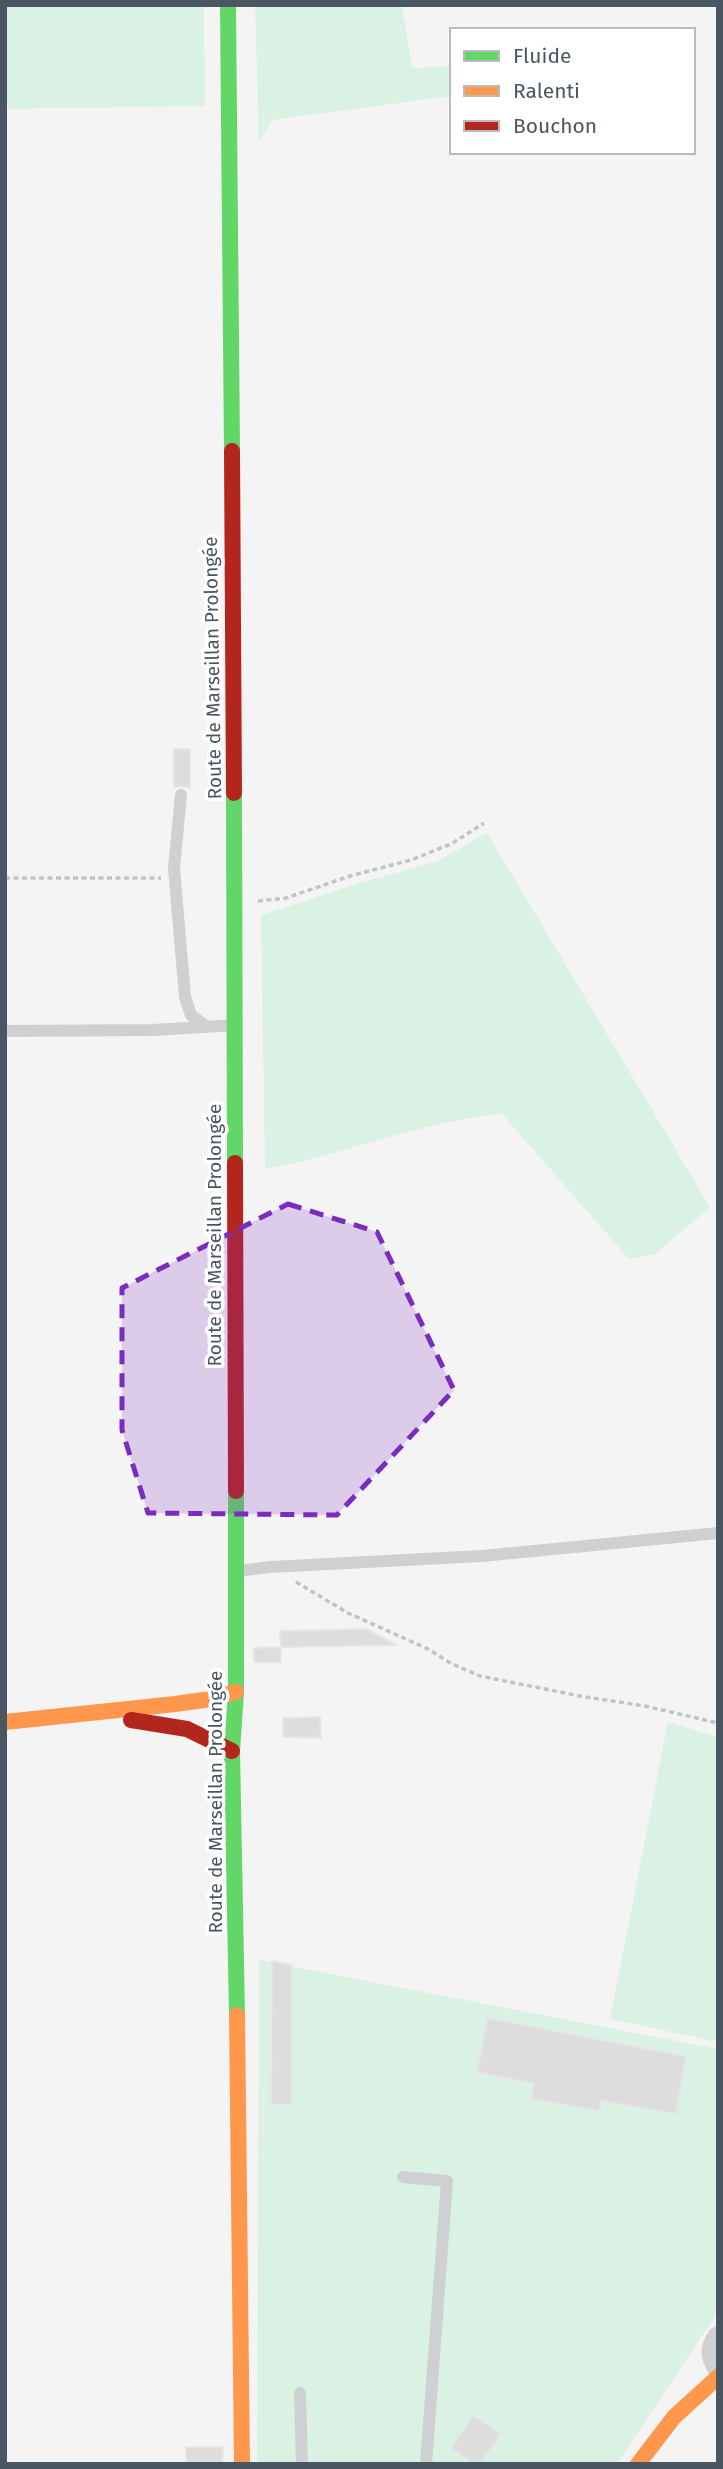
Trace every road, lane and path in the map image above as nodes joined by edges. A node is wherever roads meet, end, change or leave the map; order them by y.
1 (228, 5) edge
2 (181, 795) dead end
3 (484, 824) dead end
4 (5, 878) edge
5 (176, 887) junction
6 (235, 904) junction
7 (235, 1026) junction
8 (207, 1027) junction
9 (5, 1031) edge
10 (718, 1533) edge
11 (270, 1567) junction
12 (236, 1571) junction
13 (236, 1692) junction
14 (60, 1715) junction
15 (5, 1722) edge
16 (718, 1723) edge
17 (232, 1751) junction
18 (403, 2177) dead end
19 (718, 2338) edge
20 (718, 2367) edge
21 (718, 2377) edge
22 (300, 2393) dead end
23 (242, 2464) edge
24 (303, 2464) edge
25 (426, 2464) edge
26 (638, 2464) edge

1 - 6 main road, Route de Marseillan Prolongée
2 - 5 lane
3 - 6 path
4 - 5 path
5 - 8 lane
6 - 7 main road, Route de Marseillan Prolongée
7 - 8 lane
7 - 12 main road, Route de Marseillan Prolongée
8 - 9 lane
10 - 11 lane
11 - 12 lane
11 - 16 path
12 - 13 main road, Route de Marseillan Prolongée
13 - 14 main road
13 - 17 main road, Route de Marseillan Prolongée
14 - 15 main road
14 - 17 main road
17 - 23 main road, Route de Marseillan Prolongée
18 - 25 lane
19 - 20 street
21 - 26 main road
22 - 24 lane

